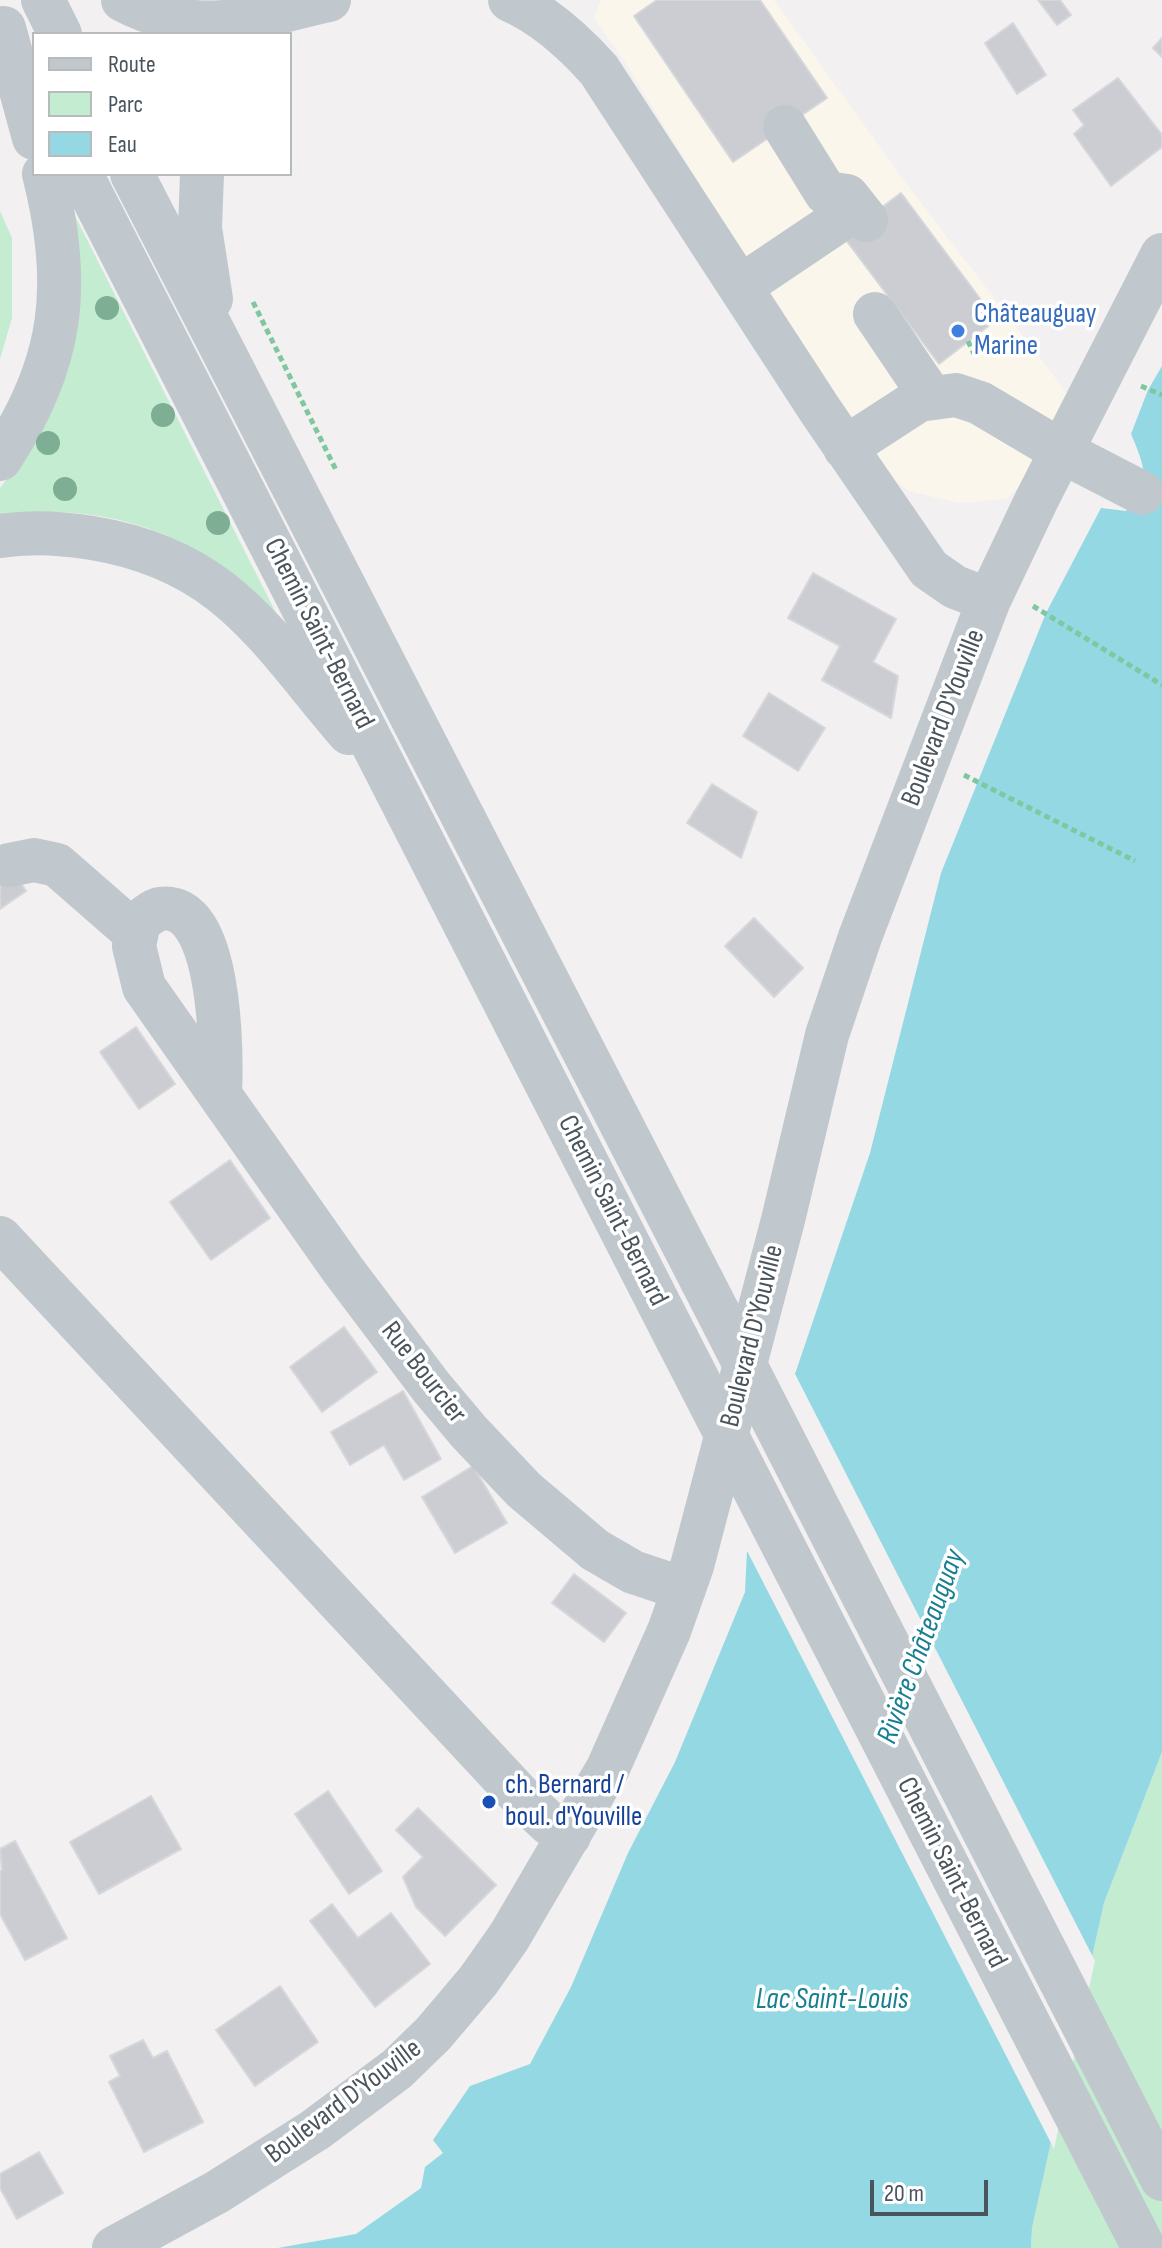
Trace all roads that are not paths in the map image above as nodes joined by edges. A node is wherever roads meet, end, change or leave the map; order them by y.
1 (43, 0) edge
2 (123, 0) edge
3 (329, 0) edge
4 (344, 0) edge
5 (510, 0) edge
6 (2, 24) edge
7 (59, 32) edge
8 (292, 38) edge
9 (32, 80) edge
10 (785, 127) dead end
11 (32, 131) edge
12 (44, 176) edge
13 (82, 176) edge
14 (133, 176) edge
15 (202, 176) edge
16 (1162, 255) edge
17 (740, 287) junction
18 (875, 314) dead end
19 (219, 340) junction
20 (931, 397) junction
21 (845, 448) junction
22 (1061, 451) junction
23 (0, 459) edge
24 (1142, 493) dead end
25 (0, 536) edge
26 (989, 600) junction
27 (396, 786) junction
28 (9, 865) dead end
29 (136, 934) junction
30 (220, 1093) junction
31 (0, 1238) edge
32 (684, 1589) junction
33 (569, 1836) junction
34 (1162, 2179) edge
35 (114, 2248) edge
36 (1144, 2248) edge

1 - 7 street
2 - 3 street
4 - 8 street
5 - 17 street
6 - 9 street
6 - 11 street
10 - 17 street
12 - 23 street
13 - 27 street, Chemin Saint-Bernard
14 - 19 street, Chemin Saint-Bernard
15 - 19 street
16 - 22 street, Boulevard D'Youville
17 - 21 street
18 - 20 street
19 - 34 street, Chemin Saint-Bernard, bridge
20 - 21 street
20 - 22 street
21 - 26 street
22 - 24 street
22 - 26 street, Boulevard D'Youville
25 - 27 street
26 - 32 street, Boulevard D'Youville
27 - 36 street, Chemin Saint-Bernard, bridge
28 - 29 street
29 - 30 street, Rue Bourcier
29 - 30 street
30 - 32 street, Rue Bourcier
31 - 33 street
32 - 33 street, Boulevard D'Youville
33 - 35 street, Boulevard D'Youville

